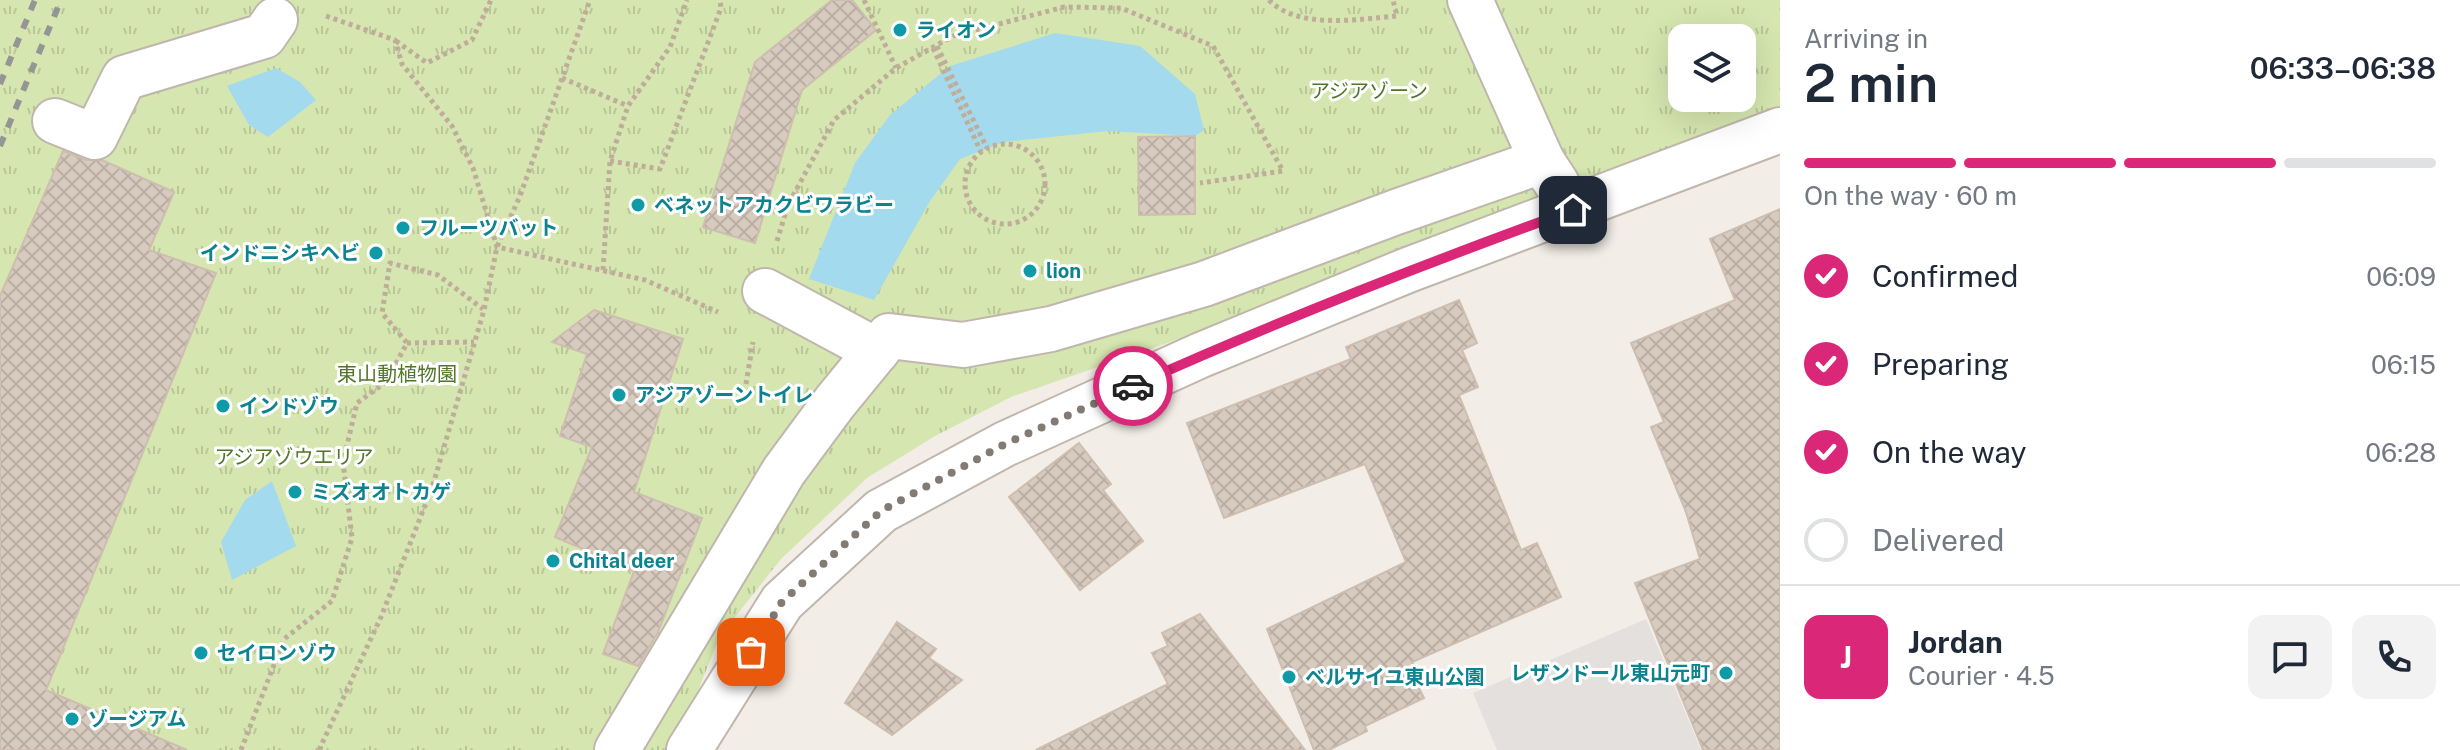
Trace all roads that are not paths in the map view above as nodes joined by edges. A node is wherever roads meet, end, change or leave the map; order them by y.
1 (1470, 0) edge
2 (294, 16) road end
3 (55, 121) dead end
4 (1780, 130) edge
5 (1542, 161) junction
6 (1573, 210) junction
7 (760, 310) road end
8 (877, 351) junction
9 (617, 750) edge
10 (689, 750) edge

1 - 5 street
2 - 3 street
4 - 6 street
5 - 6 street
5 - 8 street
6 - 10 street
7 - 8 street
8 - 9 street

